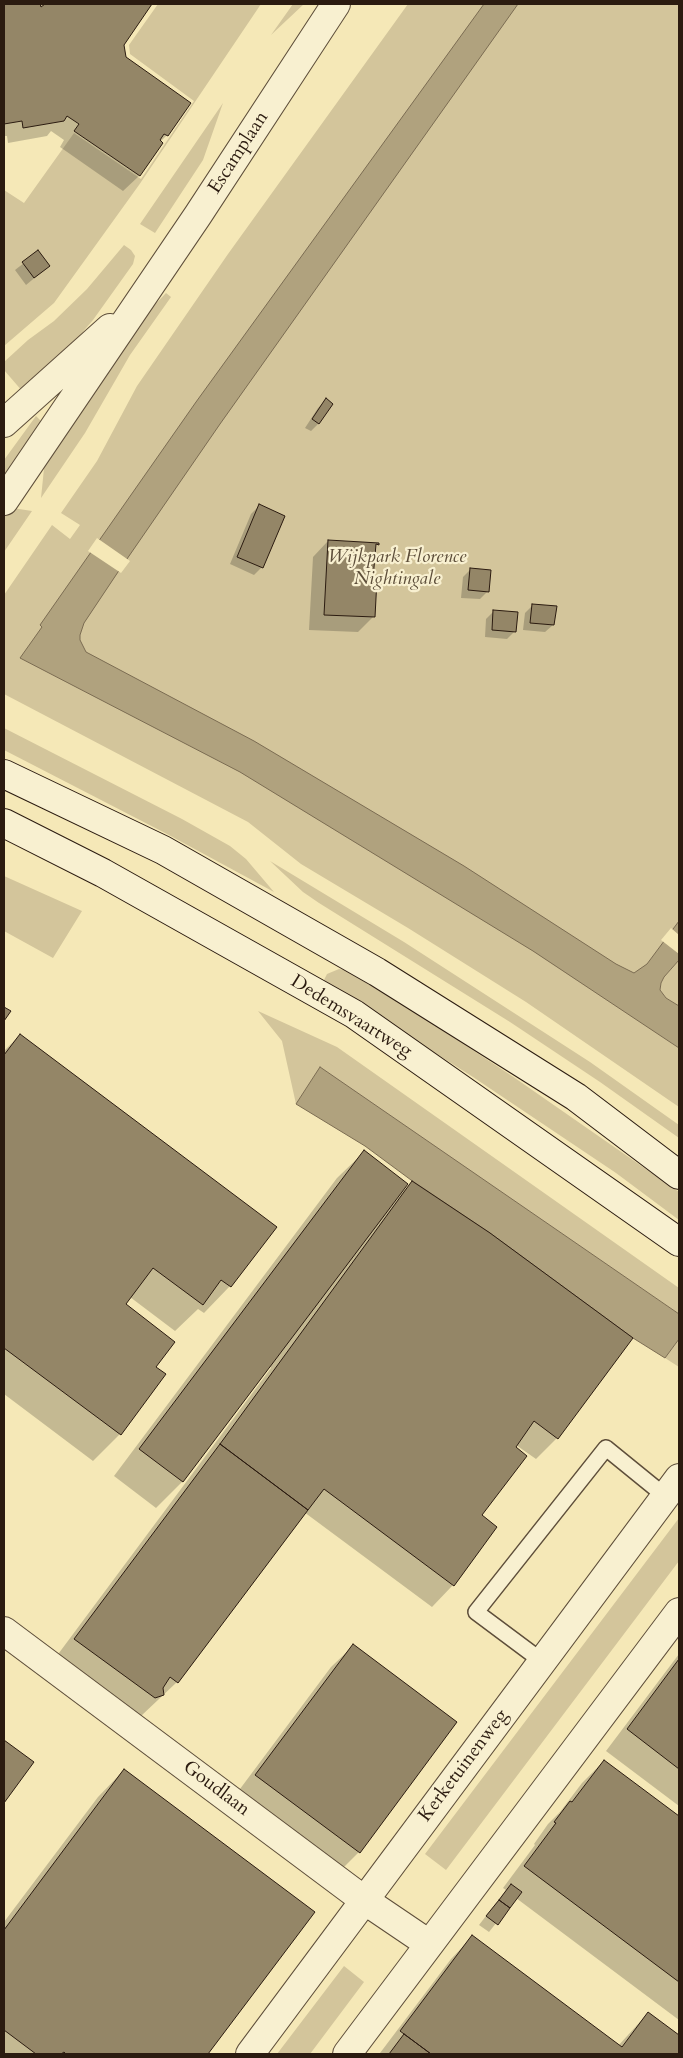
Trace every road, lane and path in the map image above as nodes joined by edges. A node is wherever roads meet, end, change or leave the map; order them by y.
1 (336, 4) edge
2 (139, 302) junction
3 (4, 423) edge
4 (4, 501) edge
5 (4, 774) edge
6 (4, 823) edge
7 (679, 1174) edge
8 (679, 1242) edge
9 (672, 1487) edge
10 (679, 1612) edge
11 (4, 1631) edge
12 (543, 1662) junction
13 (364, 1900) junction
14 (429, 1944) junction
15 (250, 2054) edge
16 (347, 2054) edge

1 - 2 street, Escamplaan
2 - 3 street, Escamplaan
2 - 4 street, Escamplaan
5 - 7 street
6 - 8 street, Dedemsvaartweg
9 - 12 street, Kerketuinenweg
9 - 12 lane
10 - 14 street
11 - 13 street, Goudlaan
12 - 13 street, Kerketuinenweg
13 - 14 street, Goudlaan
13 - 15 street, Kerketuinenweg
14 - 16 street

